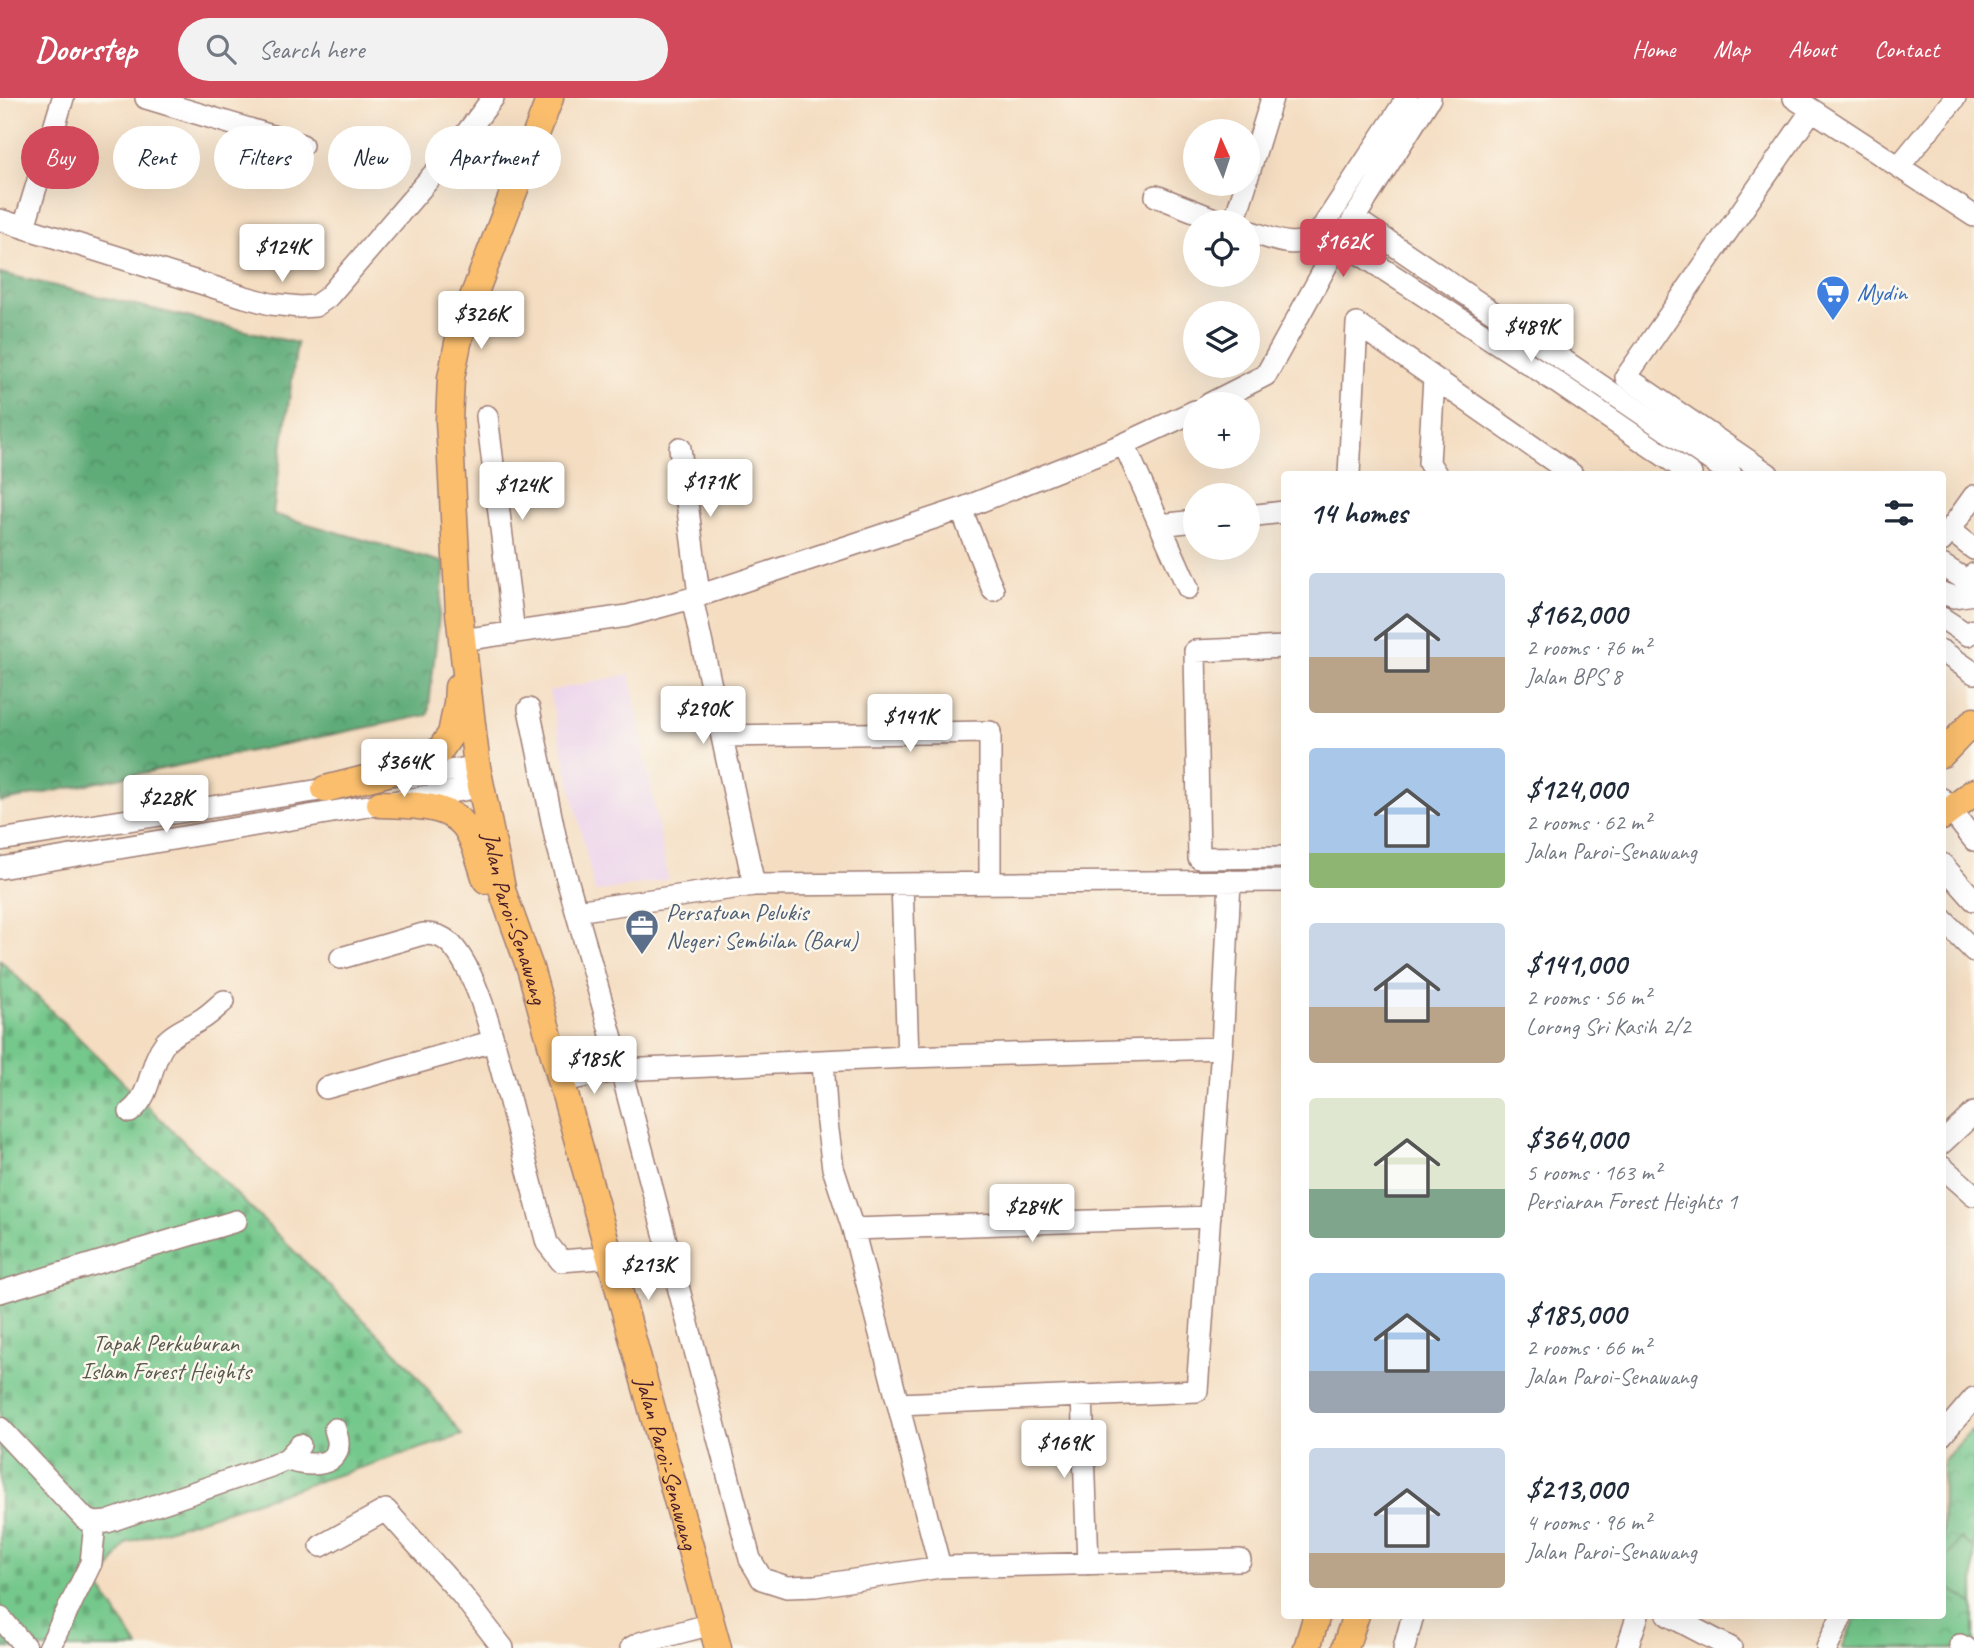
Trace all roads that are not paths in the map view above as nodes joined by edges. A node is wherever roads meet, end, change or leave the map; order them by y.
1 (63, 98) edge
2 (146, 98) edge
3 (493, 98) edge
4 (550, 98) edge
5 (1272, 98) edge
6 (1407, 98) edge
7 (1430, 98) edge
8 (1955, 98) edge
9 (1803, 104) edge
10 (239, 126) edge
11 (1260, 137) edge
12 (1900, 165) junction
13 (1156, 195) dead end
14 (1193, 210) edge
15 (1974, 216) edge
16 (1354, 218) junction
17 (0, 220) edge
18 (24, 228) junction
19 (1260, 235) edge
20 (1340, 241) junction
21 (1434, 378) junction
22 (1233, 392) edge
23 (487, 416) dead end
24 (1183, 417) edge
25 (1124, 444) junction
26 (680, 448) dead end
27 (1349, 471) edge
28 (1434, 471) edge
29 (1568, 471) edge
30 (1687, 471) edge
31 (1727, 471) edge
32 (1764, 471) edge
33 (1974, 496) edge
34 (961, 509) junction
35 (1281, 512) edge
36 (1260, 515) edge
37 (1183, 523) edge
38 (1160, 525) junction
39 (1947, 535) edge
40 (1974, 549) edge
41 (1946, 568) edge
42 (1974, 574) edge
43 (1188, 588) dead end
44 (993, 590) dead end
45 (1946, 594) edge
46 (1974, 594) edge
47 (696, 596) junction
48 (459, 613) junction
49 (1946, 621) edge
50 (1974, 630) edge
51 (514, 633) junction
52 (462, 640) junction
53 (1281, 647) edge
54 (1946, 653) edge
55 (1974, 673) edge
56 (529, 709) dead end
57 (1974, 721) edge
58 (722, 736) junction
59 (1974, 736) edge
60 (1946, 750) edge
61 (1946, 757) edge
62 (479, 777) junction
63 (325, 789) junction
64 (1974, 792) edge
65 (380, 804) junction
66 (1946, 809) edge
67 (0, 840) edge
68 (1974, 840) edge
69 (1281, 857) edge
70 (0, 868) edge
71 (1946, 868) edge
72 (1230, 881) junction
73 (1281, 881) edge
74 (990, 883) junction
75 (902, 884) junction
76 (754, 885) junction
77 (1974, 900) edge
78 (576, 911) junction
79 (1946, 923) edge
80 (1974, 951) edge
81 (341, 958) dead end
82 (530, 968) junction
83 (224, 1001) dead end
84 (494, 1041) junction
85 (1222, 1048) junction
86 (908, 1057) junction
87 (823, 1061) junction
88 (621, 1070) junction
89 (561, 1081) junction
90 (326, 1088) dead end
91 (130, 1112) dead end
92 (1974, 1113) edge
93 (1946, 1139) edge
94 (1946, 1170) edge
95 (1974, 1195) edge
96 (1210, 1217) junction
97 (236, 1221) dead end
98 (853, 1229) junction
99 (611, 1257) junction
100 (0, 1292) edge
101 (1082, 1395) junction
102 (1973, 1403) edge
103 (899, 1404) junction
104 (0, 1427) edge
105 (335, 1429) dead end
106 (1946, 1431) edge
107 (95, 1523) junction
108 (321, 1546) dead end
109 (1240, 1560) dead end
110 (1088, 1564) junction
111 (940, 1567) junction
112 (0, 1617) edge
113 (1316, 1619) edge
114 (1355, 1619) edge
115 (1412, 1619) edge
116 (1637, 1619) edge
117 (1676, 1619) edge
118 (1840, 1619) edge
119 (715, 1636) edge
120 (26, 1648) edge
121 (49, 1648) edge
122 (503, 1648) edge
123 (631, 1648) edge
124 (1307, 1648) edge
125 (1345, 1648) edge
126 (1404, 1648) edge
127 (1627, 1648) edge
128 (1731, 1648) edge
129 (1827, 1648) edge

1 - 18 street
2 - 10 street
3 - 18 street
4 - 48 main road, Jalan Paroi-Senawang
5 - 11 street
6 - 19 street
7 - 16 street
8 - 12 street
9 - 12 street
9 - 32 street
12 - 15 street
13 - 14 street
16 - 20 street
16 - 31 street
17 - 18 street
20 - 22 street
20 - 30 street
21 - 27 street
21 - 28 street
21 - 29 street
23 - 51 street
24 - 25 street
25 - 34 street
25 - 38 street
26 - 47 street
33 - 39 street
34 - 44 street
34 - 47 street
35 - 36 street
37 - 38 street
38 - 43 street
39 - 40 street
41 - 42 street
45 - 46 street
47 - 51 street
47 - 58 street
48 - 52 main road, Jalan Paroi-Senawang
48 - 63 main road
49 - 50 street
51 - 52 street
52 - 62 main road, Jalan Paroi-Senawang
53 - 69 street
54 - 55 street
56 - 78 street
57 - 60 main road
58 - 74 street
58 - 76 street
59 - 61 main road
62 - 63 street
62 - 65 street
62 - 82 main road, Jalan Paroi-Senawang
63 - 67 street
64 - 66 main road
65 - 70 street
65 - 82 main road
66 - 68 street
71 - 77 street
72 - 73 street
72 - 74 street
72 - 85 street
74 - 75 street
75 - 76 street
75 - 86 street
76 - 78 street
78 - 88 street
79 - 80 street
81 - 84 street
82 - 89 main road, Jalan Paroi-Senawang
83 - 91 street
84 - 90 street
84 - 99 street
85 - 86 street
85 - 96 street
86 - 87 street
87 - 88 street
87 - 98 street
88 - 89 street
88 - 111 street
89 - 99 main road, Jalan Paroi-Senawang
92 - 93 street
94 - 95 street
96 - 98 street
96 - 101 street
97 - 100 street
98 - 103 street
99 - 119 main road, Jalan Paroi-Senawang
101 - 103 street
101 - 110 street
102 - 106 street
103 - 111 street
104 - 107 street
105 - 107 street
107 - 121 street
108 - 122 street
109 - 110 street
110 - 111 street
112 - 120 street
113 - 124 main road
114 - 125 main road
115 - 126 street
116 - 127 street
117 - 128 street
118 - 129 street
119 - 123 street

